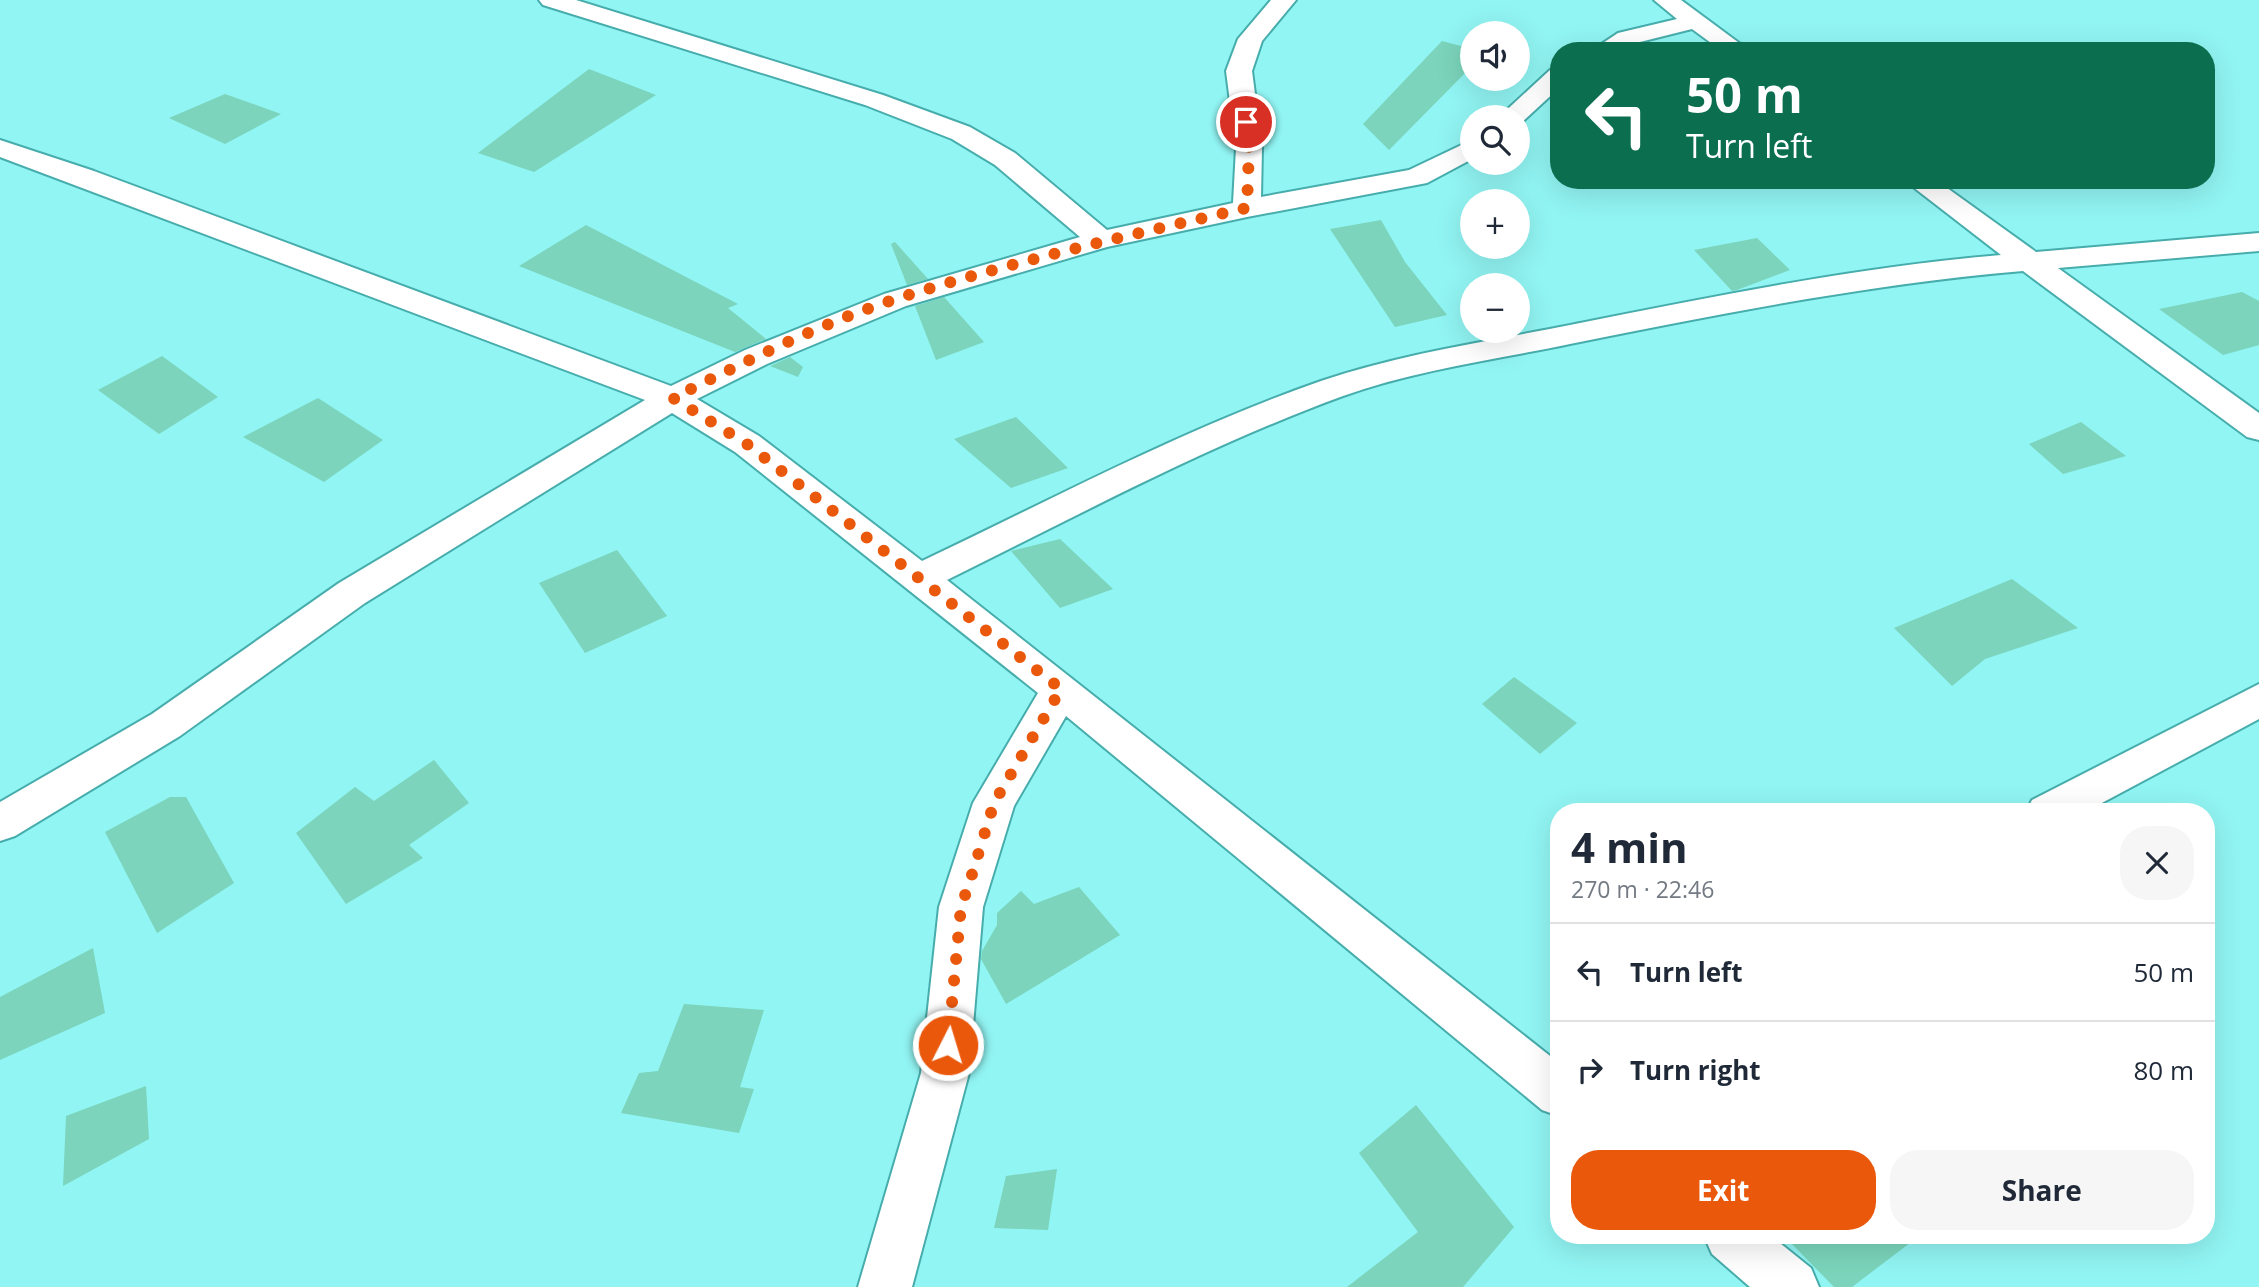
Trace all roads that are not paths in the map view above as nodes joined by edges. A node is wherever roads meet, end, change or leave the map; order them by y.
1 (551, 0) edge
2 (1284, 0) edge
3 (1666, 0) edge
4 (1696, 21) junction
5 (1620, 42) edge
6 (1725, 42) edge
7 (1550, 83) edge
8 (1525, 105) edge
9 (0, 148) edge
10 (1460, 154) edge
11 (1931, 189) edge
12 (1247, 208) junction
13 (1101, 240) junction
14 (2259, 242) edge
15 (2031, 261) junction
16 (673, 398) junction
17 (2259, 429) edge
18 (919, 578) junction
19 (1061, 689) junction
20 (2259, 700) edge
21 (2064, 803) edge
22 (4, 815) edge
23 (1550, 1078) edge
24 (1740, 1244) edge
25 (885, 1287) edge
26 (1792, 1287) edge

1 - 13 street
2 - 12 street
3 - 4 street
4 - 5 street
4 - 6 street
7 - 8 street
9 - 16 street
10 - 12 street
11 - 15 street
12 - 13 street
13 - 16 street
14 - 15 street
15 - 17 street
15 - 18 street
16 - 18 street
16 - 22 street
18 - 19 street
19 - 23 street
19 - 25 street
20 - 21 street
24 - 26 street

